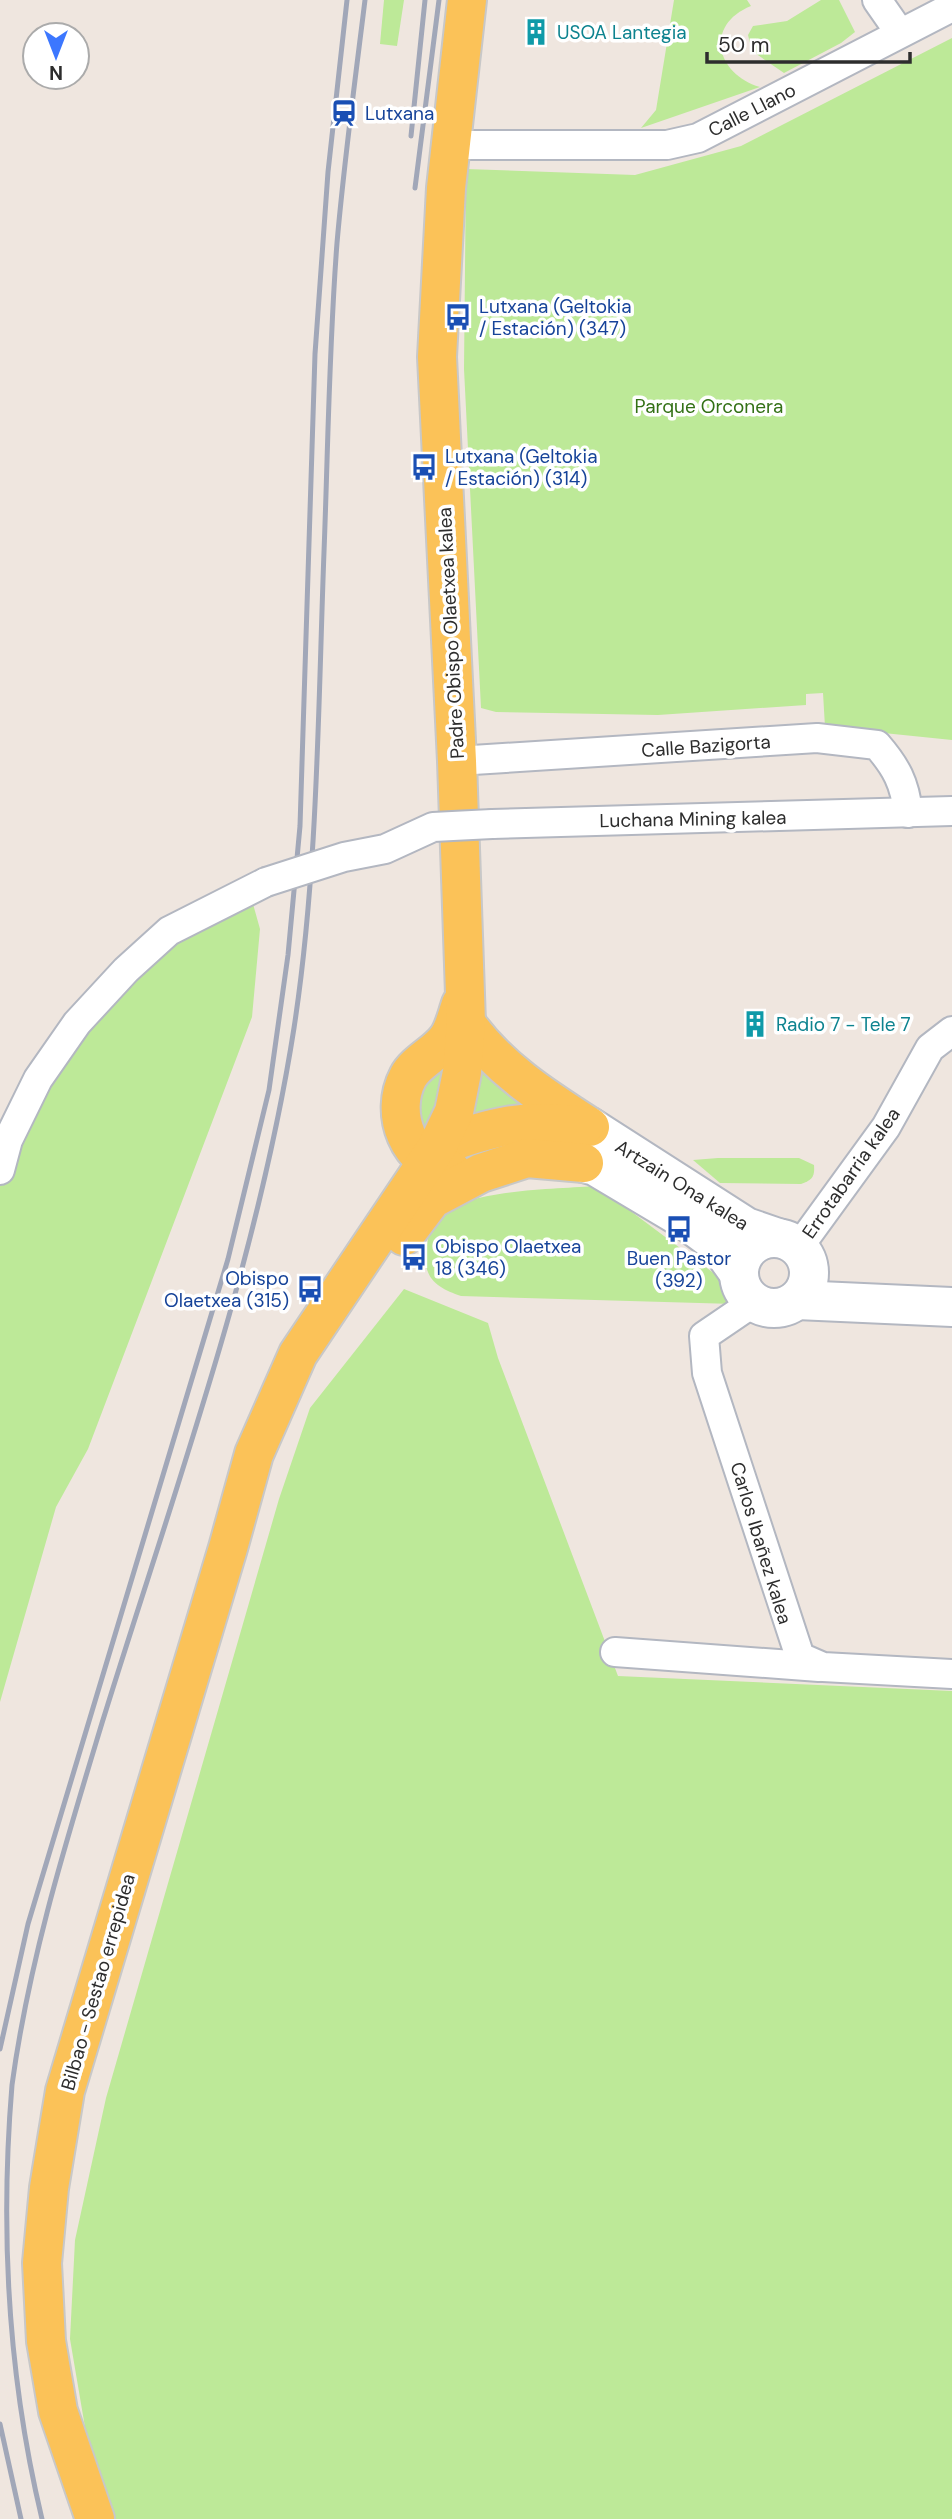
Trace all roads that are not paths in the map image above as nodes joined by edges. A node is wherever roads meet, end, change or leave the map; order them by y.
1 (467, 0) edge
2 (877, 0) edge
3 (952, 7) edge
4 (900, 33) junction
5 (451, 145) junction
6 (457, 761) junction
7 (952, 811) edge
8 (908, 813) junction
9 (465, 1009) junction
10 (952, 1031) edge
11 (587, 1145) junction
12 (446, 1165) junction
13 (0, 1170) edge
14 (796, 1264) junction
15 (952, 1288) edge
16 (740, 1297) junction
17 (952, 1307) edge
18 (615, 1652) dead end
19 (823, 1667) junction
20 (952, 1674) edge
21 (95, 2519) edge

1 - 5 main road, Padre Obispo Olaetxea kalea
2 - 4 street
3 - 4 street, Calle Llano
4 - 5 street, Calle Llano
5 - 6 main road, Padre Obispo Olaetxea kalea
6 - 8 street, Calle Bazigorta
6 - 9 main road, Padre Obispo Olaetxea kalea
7 - 8 street, Luchana Mining kalea
8 - 13 street, Luchana Mining kalea, bridge
9 - 11 main road
9 - 12 main road
9 - 12 main road
10 - 14 street, Errotabarria kalea
11 - 12 main road
11 - 14 main road, Artzain Ona kalea
11 - 16 main road, Artzain Ona kalea
12 - 21 main road, Bilbao - Sestao errepidea
14 - 15 main road, Artzain Ona kalea
14 - 16 main road
14 - 16 main road
14 - 17 main road, Artzain Ona kalea
16 - 19 street, Carlos Ibañez kalea
18 - 19 street
19 - 20 street

